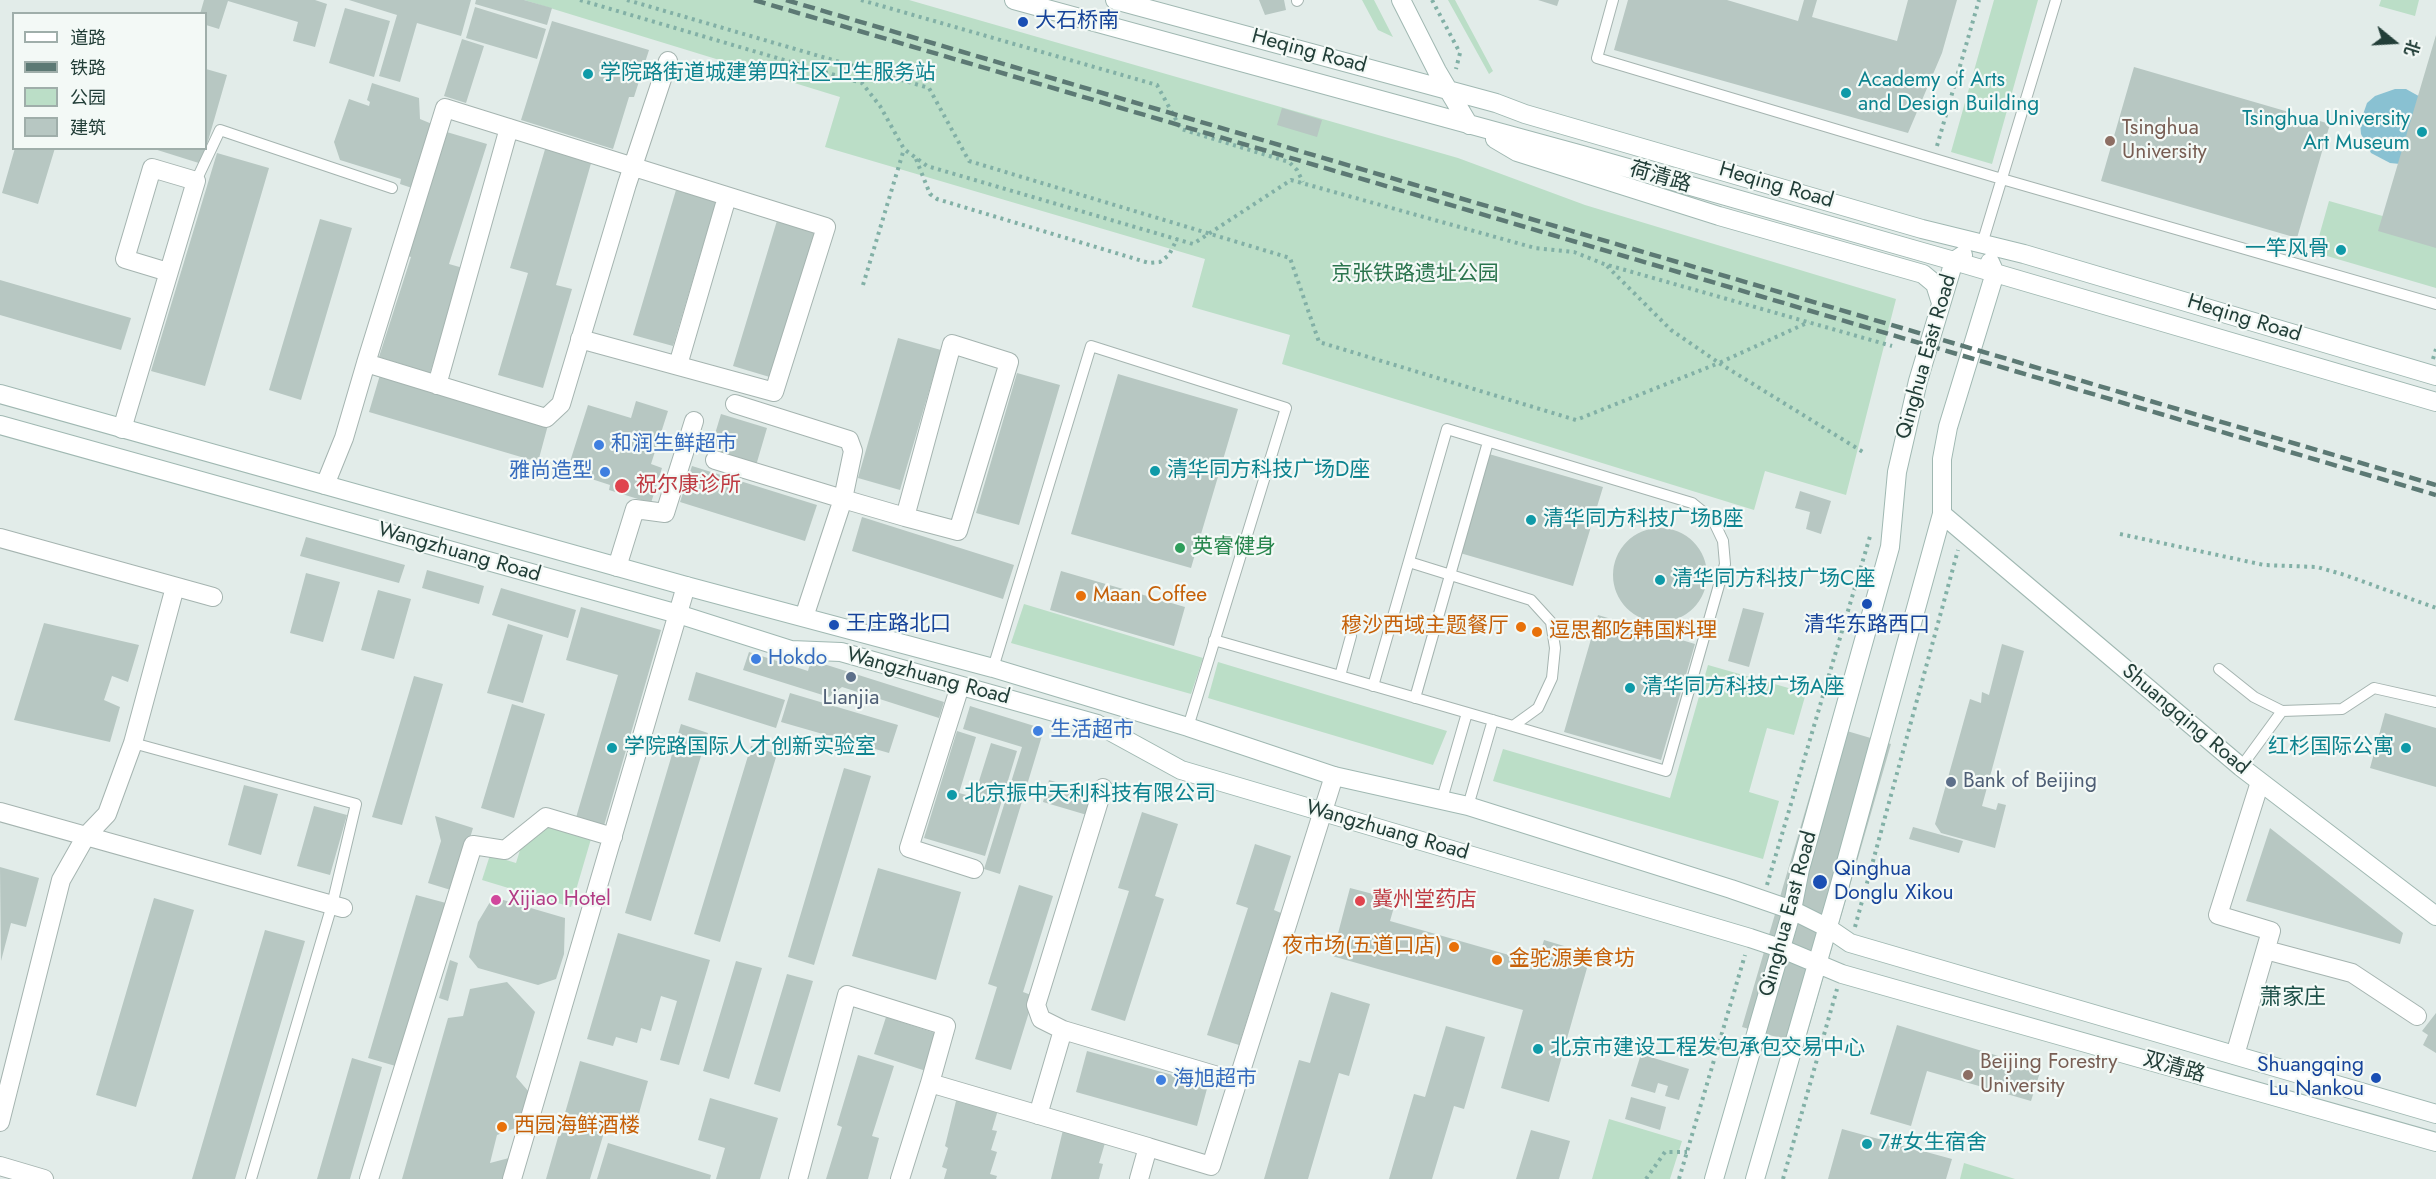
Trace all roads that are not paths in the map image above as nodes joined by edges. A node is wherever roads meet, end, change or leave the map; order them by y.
1 (1014, 0) edge
2 (1115, 0) edge
3 (1401, 0) edge
4 (1613, 0) edge
5 (2056, 0) edge
6 (668, 61) dead end
7 (1449, 90) junction
8 (1469, 125) junction
9 (509, 128) junction
10 (632, 167) junction
11 (2003, 179) junction
12 (196, 181) junction
13 (392, 188) dead end
14 (727, 197) junction
15 (1982, 244) junction
16 (1954, 261) junction
17 (168, 272) junction
18 (1995, 273) junction
19 (1941, 303) junction
20 (2436, 304) edge
21 (580, 339) junction
22 (366, 363) junction
23 (678, 365) junction
24 (2436, 376) edge
25 (437, 385) junction
26 (0, 394) edge
27 (2436, 402) edge
28 (735, 404) dead end
29 (694, 421) dead end
30 (0, 425) edge
31 (122, 429) junction
32 (1488, 442) junction
33 (715, 460) dead end
34 (325, 485) junction
35 (843, 499) junction
36 (1942, 514) junction
37 (904, 517) junction
38 (0, 538) edge
39 (1409, 562) junction
40 (617, 567) junction
41 (1451, 574) junction
42 (175, 586) junction
43 (686, 586) junction
44 (213, 597) dead end
45 (678, 614) junction
46 (804, 617) junction
47 (1351, 636) dead end
48 (1214, 640) junction
49 (993, 668) junction
50 (2220, 669) dead end
51 (1340, 676) junction
52 (960, 686) junction
53 (1373, 686) junction
54 (1415, 698) junction
55 (2436, 702) edge
56 (2282, 711) junction
57 (1467, 713) junction
58 (1493, 720) junction
59 (1513, 726) junction
60 (1188, 727) junction
61 (133, 743) junction
62 (2241, 767) junction
63 (1334, 776) junction
64 (2260, 782) junction
65 (1103, 788) dead end
66 (1442, 799) junction
67 (1468, 806) junction
68 (0, 812) edge
69 (1324, 812) junction
70 (86, 836) junction
71 (613, 837) junction
72 (974, 869) dead end
73 (338, 907) junction
74 (1792, 910) junction
75 (2436, 916) edge
76 (1828, 928) junction
77 (1780, 948) junction
78 (2266, 950) junction
79 (1818, 964) junction
80 (1842, 974) joint
81 (2417, 1017) dead end
82 (1063, 1030) junction
83 (2235, 1055) junction
84 (1238, 1082) junction
85 (930, 1083) junction
86 (2436, 1114) edge
87 (1038, 1115) junction
88 (0, 1122) edge
89 (2436, 1142) edge
90 (1148, 1147) junction
91 (0, 1166) edge
92 (44, 1179) edge
93 (251, 1179) edge
94 (369, 1179) edge
95 (512, 1179) edge
96 (798, 1179) edge
97 (900, 1179) edge
98 (1139, 1179) edge
99 (1714, 1179) edge
100 (1755, 1179) edge

1 - 8 main road, Heqing Road
2 - 7 main road, Heqing Road
3 - 7 main road
4 - 11 lane
5 - 11 lane
6 - 10 main road
7 - 8 main road
7 - 15 main road, Heqing Road
8 - 16 main road, 荷清路
8 - 19 main road
9 - 10 main road
9 - 22 main road
9 - 25 main road
10 - 14 main road
10 - 21 main road
11 - 15 lane
11 - 20 lane
12 - 13 lane
12 - 17 main road
12 - 17 main road
14 - 23 main road
14 - 23 main road
15 - 16 main road, Qinghua East Road
15 - 18 main road
15 - 24 main road, Heqing Road
16 - 18 main road, Heqing Road
16 - 19 main road, Qinghua East Road
17 - 31 main road
18 - 27 main road, Heqing Road
18 - 36 main road, Qinghua East Road
19 - 74 main road, Qinghua East Road
21 - 23 main road
21 - 25 main road
22 - 25 main road
22 - 34 main road
26 - 31 main road, Wangzhuang Road
28 - 35 main road
29 - 40 main road
30 - 45 main road, Wangzhuang Road
31 - 34 main road, Wangzhuang Road
32 - 39 lane
32 - 41 lane
32 - 59 lane
33 - 35 main road
34 - 40 main road, Wangzhuang Road
35 - 37 main road
35 - 46 main road
36 - 62 main road, Shuangqing Road
36 - 76 main road, Qinghua East Road
37 - 37 main road
38 - 42 main road
39 - 41 lane
39 - 53 lane
40 - 43 main road, Wangzhuang Road
41 - 54 lane
41 - 59 lane
42 - 44 main road
42 - 61 main road
43 - 45 main road
43 - 46 main road, Wangzhuang Road
45 - 52 main road, Wangzhuang Road
45 - 71 main road
46 - 49 main road, Wangzhuang Road
47 - 51 lane
48 - 49 lane
48 - 51 lane
48 - 60 lane
49 - 60 main road, Wangzhuang Road
50 - 56 lane
51 - 53 lane
52 - 69 main road, Wangzhuang Road
52 - 72 main road
53 - 54 lane
54 - 57 lane
55 - 56 lane
56 - 62 lane
57 - 58 lane
57 - 66 lane
58 - 59 lane
58 - 67 lane
60 - 63 main road, Wangzhuang Road
61 - 70 main road
61 - 73 lane
62 - 64 main road, Shuangqing Road
63 - 66 main road, Wangzhuang Road
63 - 69 main road
64 - 75 main road, Shuangqing Road
64 - 78 main road
65 - 82 main road
66 - 67 main road, Wangzhuang Road
67 - 74 main road, Wangzhuang Road
68 - 70 main road
69 - 77 main road, Wangzhuang Road
69 - 84 main road
70 - 73 main road
70 - 88 main road
71 - 94 main road
71 - 95 main road
73 - 93 lane
74 - 76 main road, Wangzhuang Road
74 - 77 main road, Qinghua East Road
76 - 79 main road, Qinghua East Road
76 - 83 main road, 双清路
77 - 79 main road, Wangzhuang Road
77 - 99 main road, Qinghua East Road
78 - 81 main road
78 - 83 main road
79 - 80 main road, Wangzhuang Road
79 - 100 main road, Qinghua East Road
80 - 89 main road, 双清路
82 - 84 main road
82 - 87 main road
83 - 86 main road, 双清路
84 - 90 main road
85 - 87 main road
85 - 96 main road
85 - 97 main road
87 - 90 main road
90 - 98 main road
91 - 92 main road

